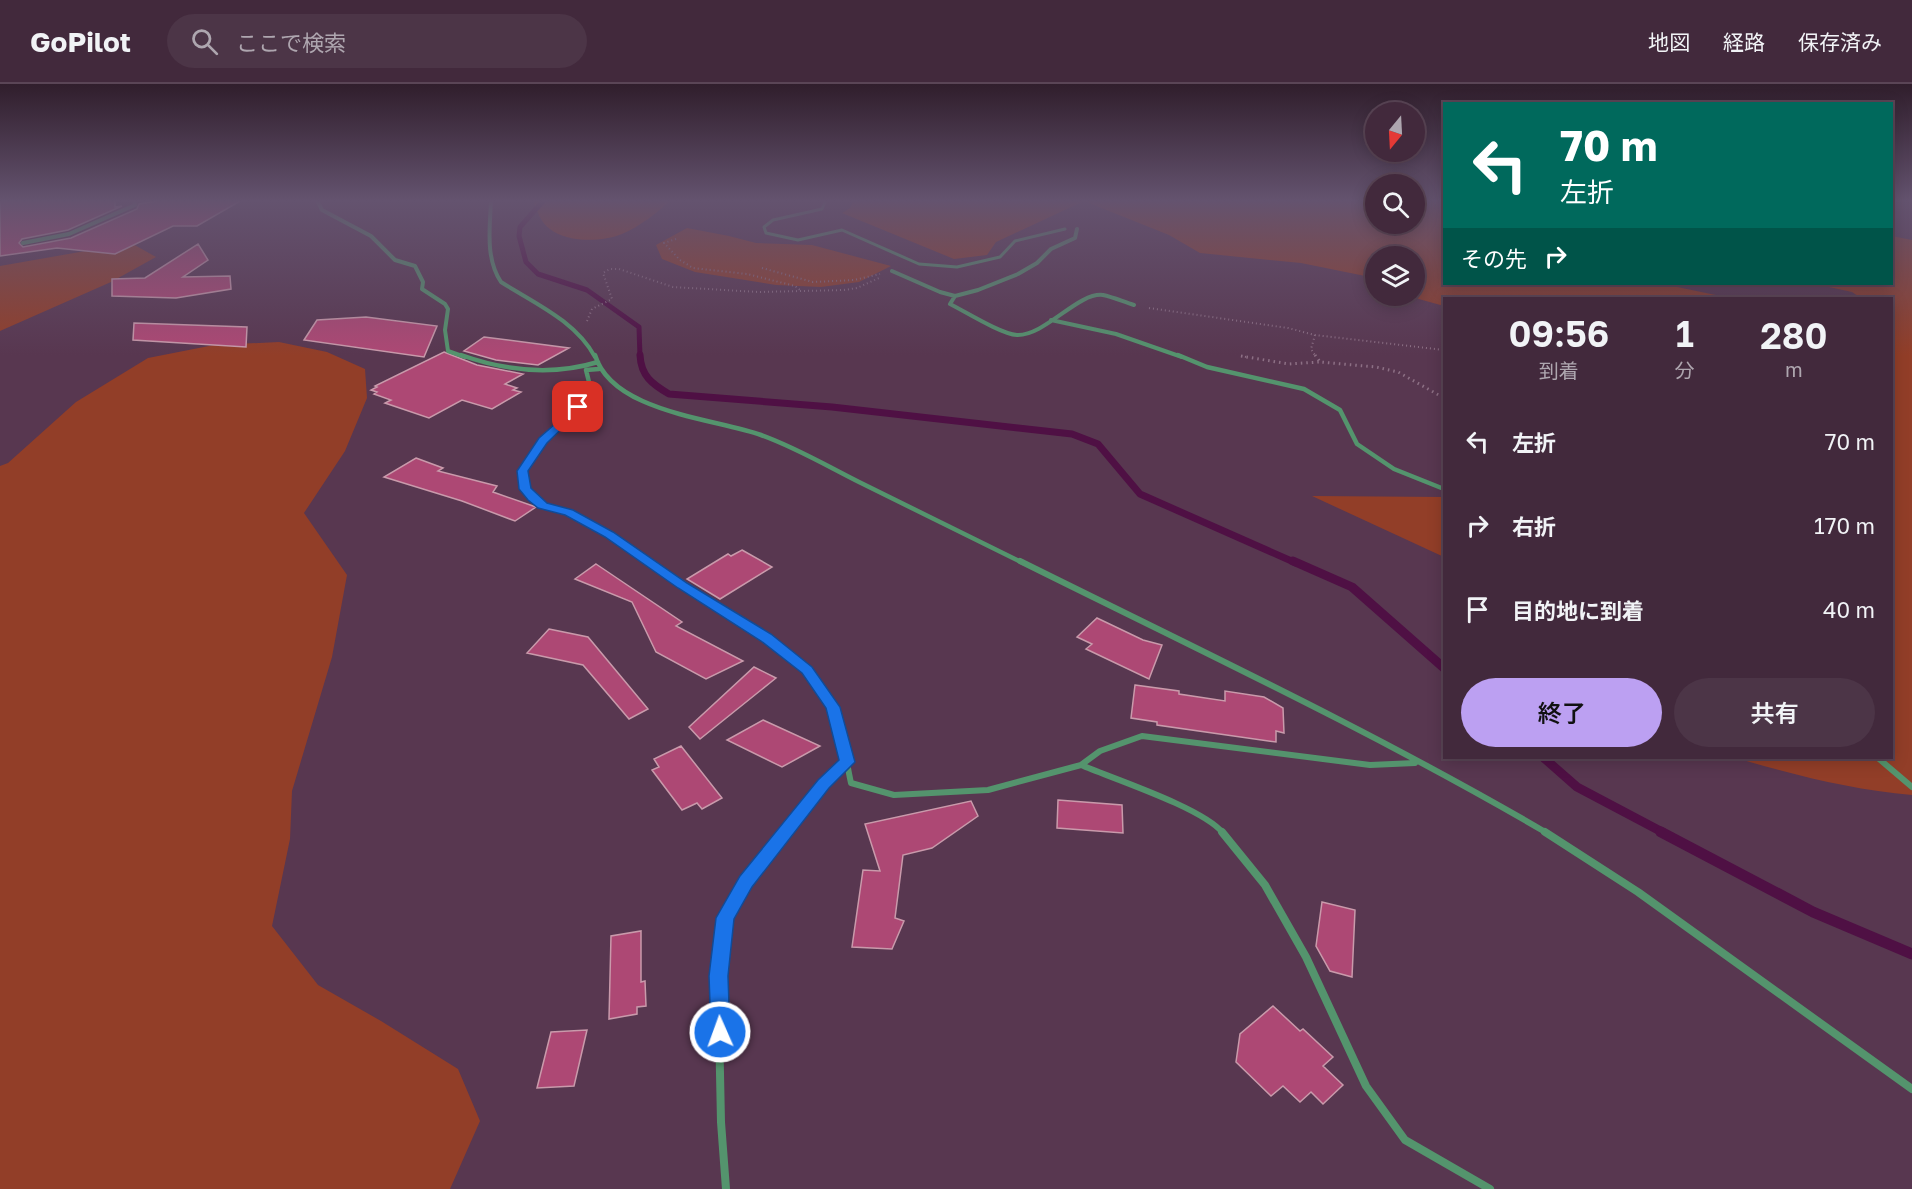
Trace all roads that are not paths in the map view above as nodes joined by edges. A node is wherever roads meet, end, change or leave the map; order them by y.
1 (387, 252) edge
2 (491, 252) edge
3 (891, 252) edge
4 (1005, 252) edge
5 (1048, 252) edge
6 (892, 271) dead end
7 (955, 296) junction
8 (1134, 305) road end
9 (1052, 320) junction
10 (598, 365) junction
11 (1443, 489) edge
12 (1879, 759) edge
13 (848, 762) junction
14 (1417, 763) junction
15 (1081, 765) junction
16 (1912, 788) edge
17 (1912, 1089) edge
18 (726, 1189) edge
19 (1490, 1189) edge

1 - 10 street
2 - 10 street
3 - 4 lane
5 - 7 street
6 - 7 street
7 - 9 street
8 - 9 street
9 - 11 street
10 - 13 street
10 - 14 street
12 - 16 street
13 - 15 street
13 - 18 street
14 - 15 street
14 - 17 street
15 - 19 street

